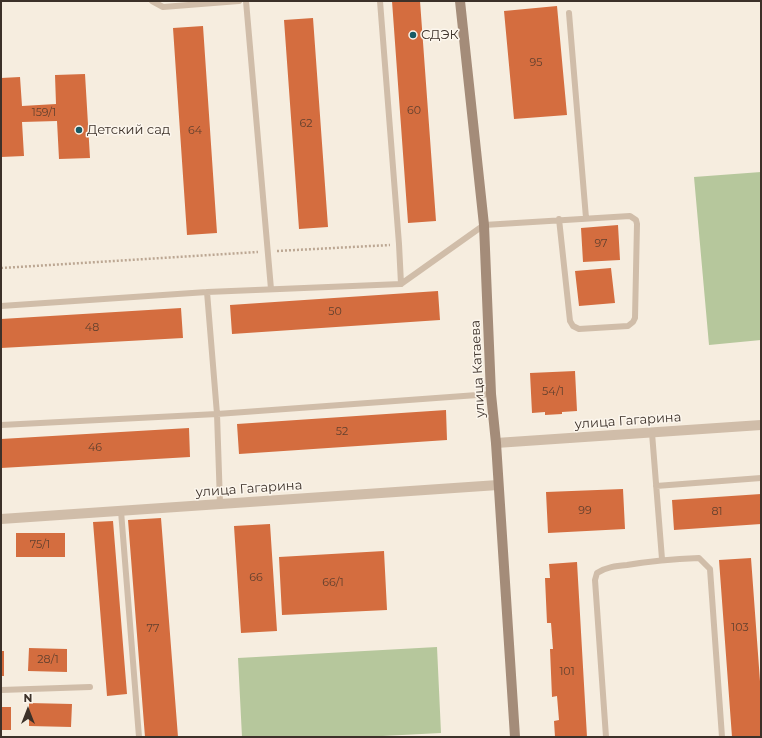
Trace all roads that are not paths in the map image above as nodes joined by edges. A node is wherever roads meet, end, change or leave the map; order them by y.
1 (152, 1) edge
2 (239, 1) edge
3 (246, 1) edge
4 (380, 1) edge
5 (460, 1) edge
6 (569, 13) dead end
7 (586, 218) junction
8 (559, 219) junction
9 (484, 225) junction
10 (400, 284) junction
11 (271, 289) junction
12 (207, 292) junction
13 (1, 306) edge
14 (491, 394) junction
15 (217, 414) junction
16 (1, 425) edge
17 (761, 425) edge
18 (652, 433) junction
19 (496, 443) junction
20 (761, 478) edge
21 (498, 485) junction
22 (656, 486) junction
23 (220, 503) junction
24 (121, 511) junction
25 (1, 519) edge
26 (662, 559) junction
27 (90, 687) dead end
28 (1, 690) edge
29 (139, 737) edge
30 (515, 737) edge
31 (606, 737) edge
32 (722, 737) edge

1 - 2 lane
3 - 11 lane
4 - 10 lane
5 - 9 street, улица Катаева
6 - 7 lane
7 - 8 lane
7 - 8 lane
8 - 9 lane
9 - 10 lane
9 - 14 street, улица Катаева
10 - 11 lane
11 - 12 lane
12 - 13 lane
12 - 15 lane
14 - 15 lane
14 - 19 street, улица Катаева
15 - 16 lane
15 - 23 lane
17 - 18 street, улица Гагарина
18 - 19 street, улица Гагарина
18 - 22 lane
19 - 21 street, улица Катаева
20 - 22 lane
21 - 23 street, улица Гагарина
21 - 30 street, улица Катаева
22 - 26 lane
23 - 24 street, улица Гагарина
24 - 25 street, улица Гагарина
24 - 29 lane
26 - 31 lane
26 - 32 lane
27 - 28 lane

